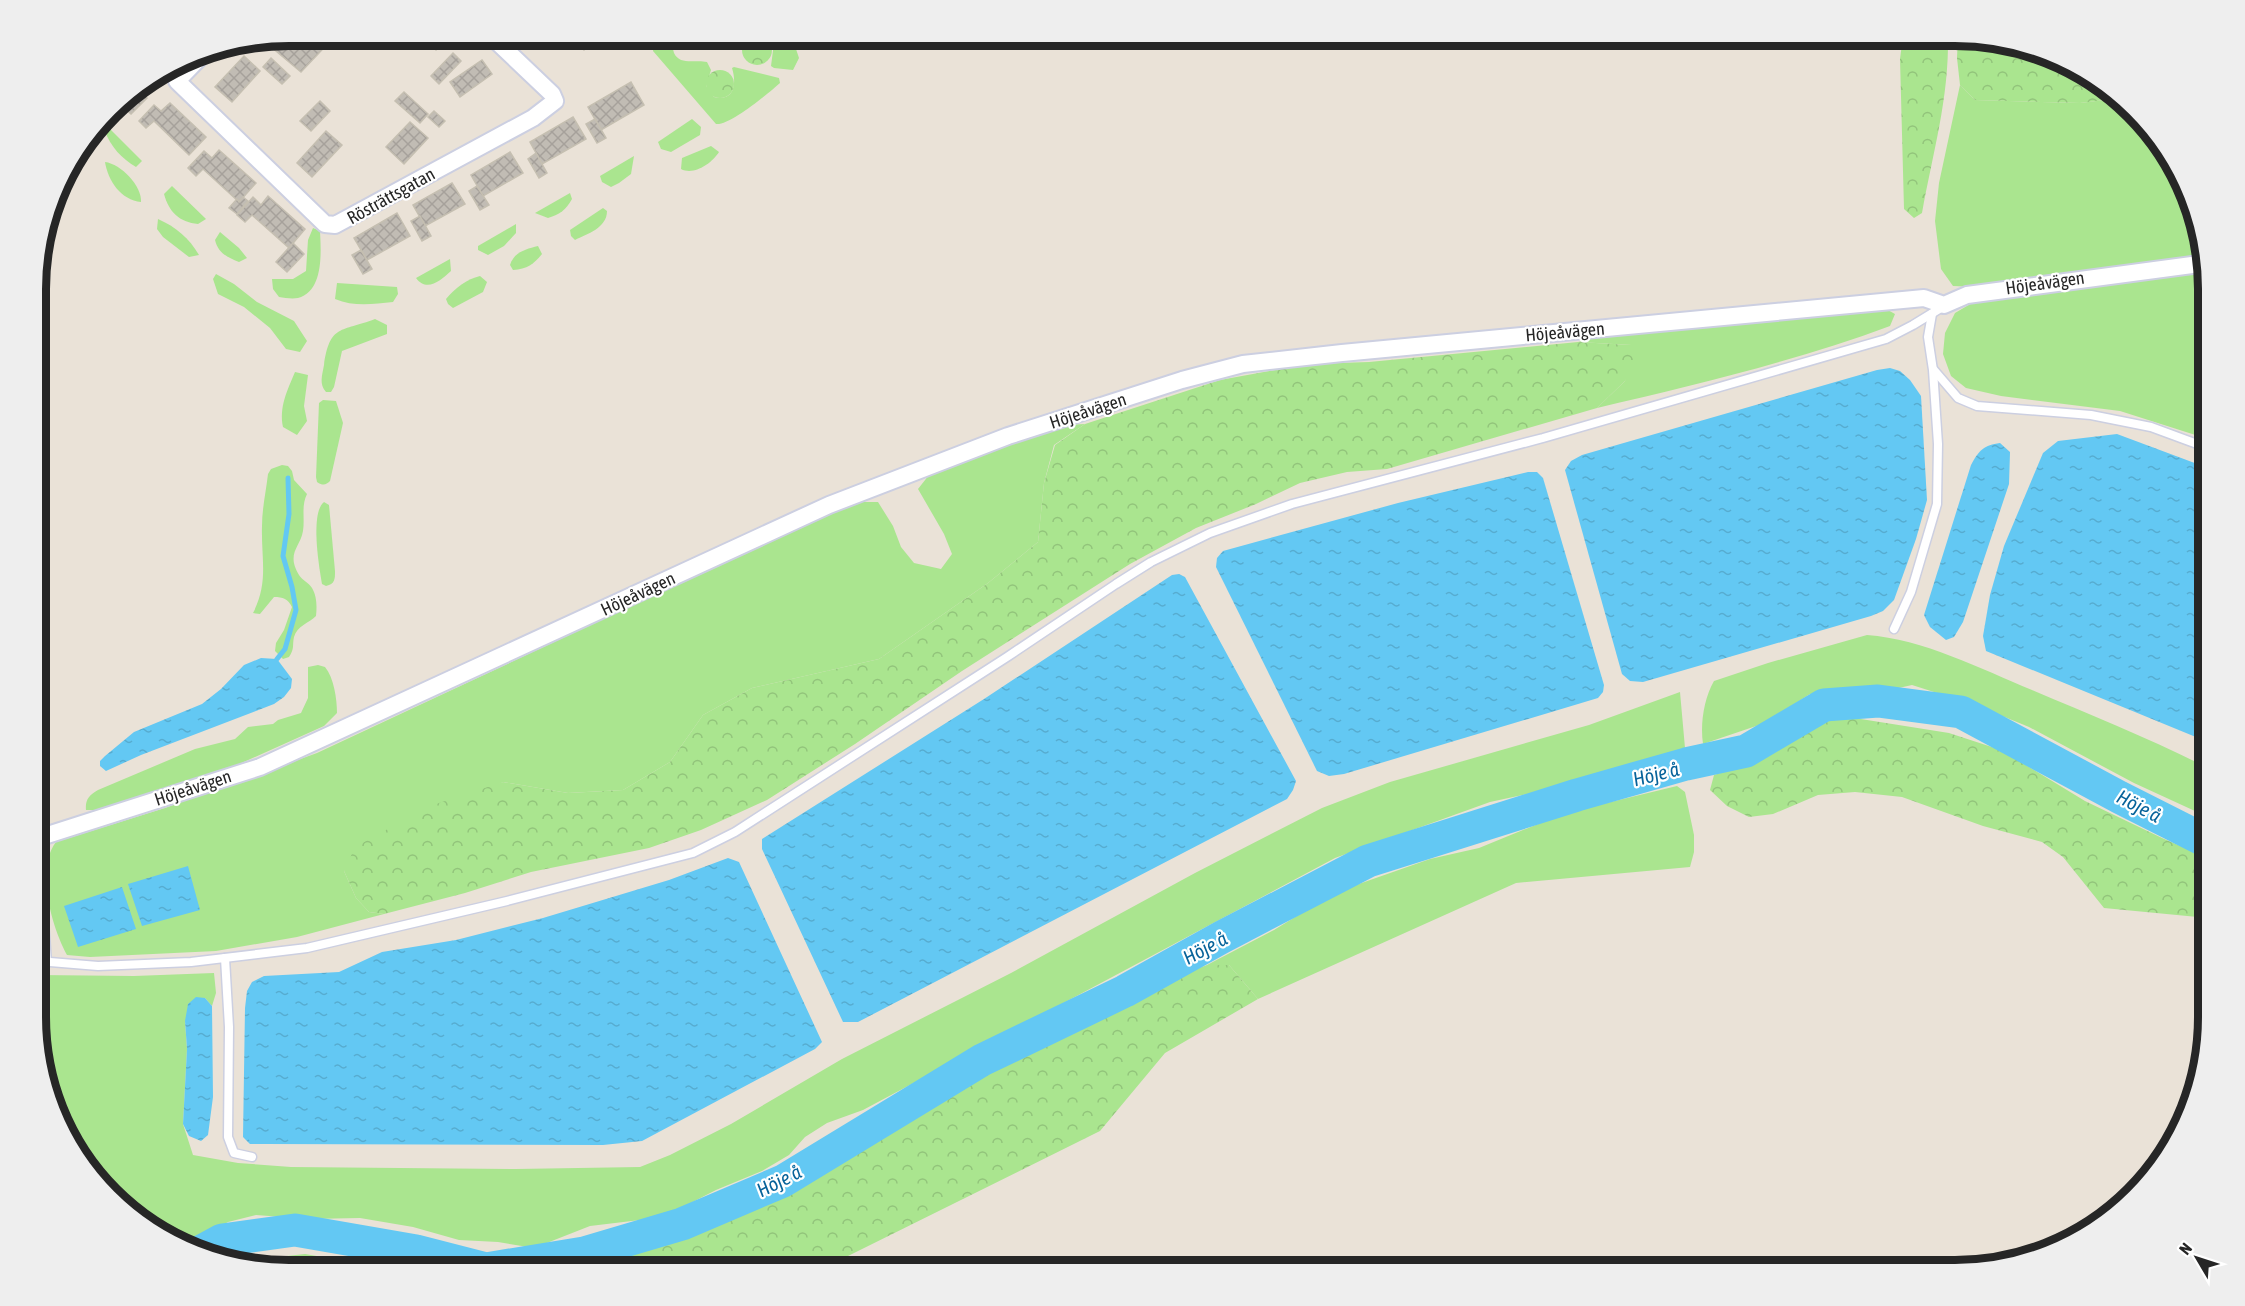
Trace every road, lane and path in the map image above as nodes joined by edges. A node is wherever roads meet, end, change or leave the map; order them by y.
1 (502, 46) edge
2 (189, 68) edge
3 (2197, 264) edge
4 (1938, 310) junction
5 (1933, 370) junction
6 (2198, 444) edge
7 (1894, 629) dead end
8 (46, 835) edge
9 (225, 958) junction
10 (46, 962) edge
11 (252, 1157) dead end

1 - 2 street, Rösträttsgatan
3 - 4 street, Höjeåvägen
4 - 5 lane
4 - 8 street, Höjeåvägen
4 - 9 lane
5 - 6 lane
5 - 7 lane
9 - 10 lane
9 - 11 lane

